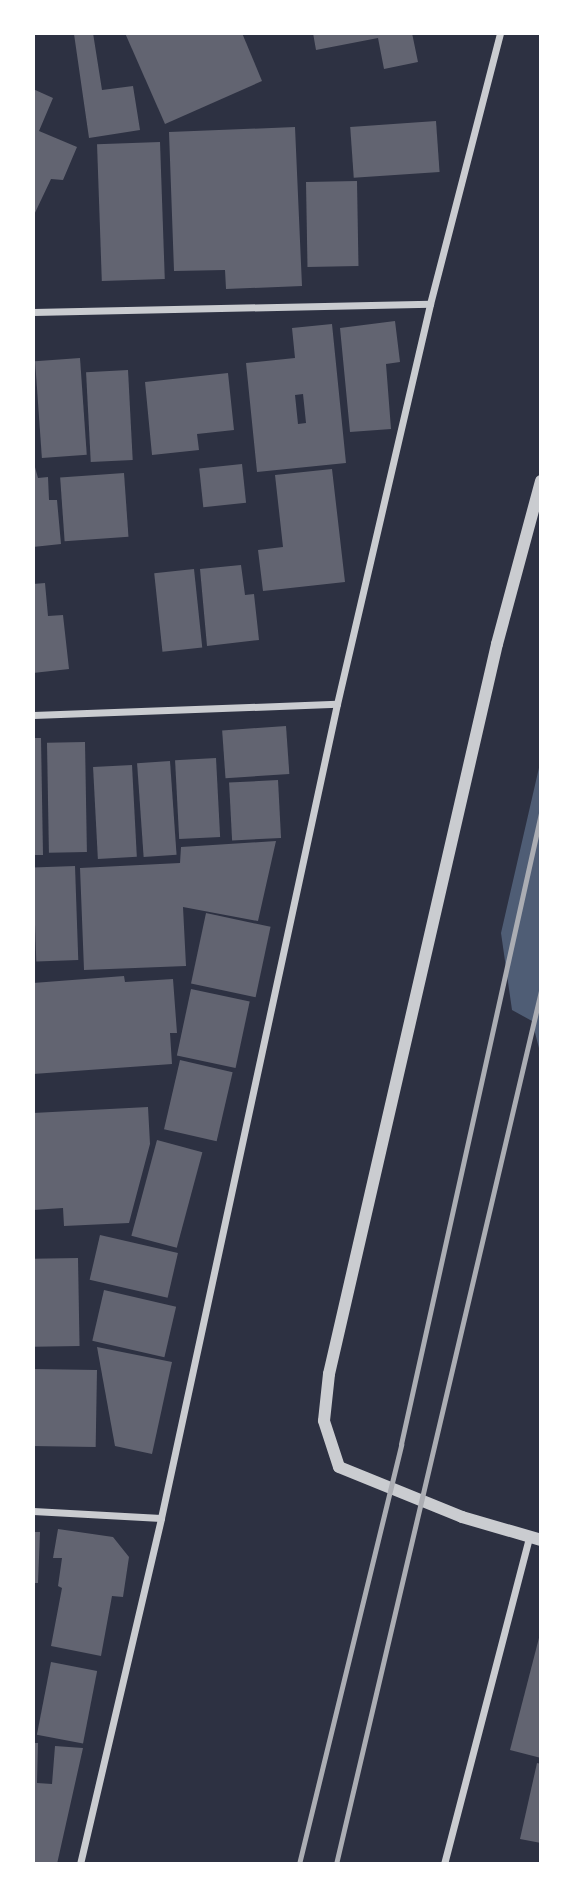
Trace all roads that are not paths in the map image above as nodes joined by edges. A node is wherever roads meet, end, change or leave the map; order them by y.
1 (500, 33) edge
2 (430, 304) junction
3 (33, 312) edge
4 (541, 481) edge
5 (337, 704) junction
6 (33, 715) edge
7 (33, 1511) edge
8 (161, 1518) junction
9 (535, 1538) edge
10 (80, 1864) edge
11 (444, 1864) edge

1 - 2 street
2 - 3 street
2 - 5 street
4 - 9 street
5 - 6 street
5 - 8 street
7 - 8 street
8 - 10 street
9 - 11 street

